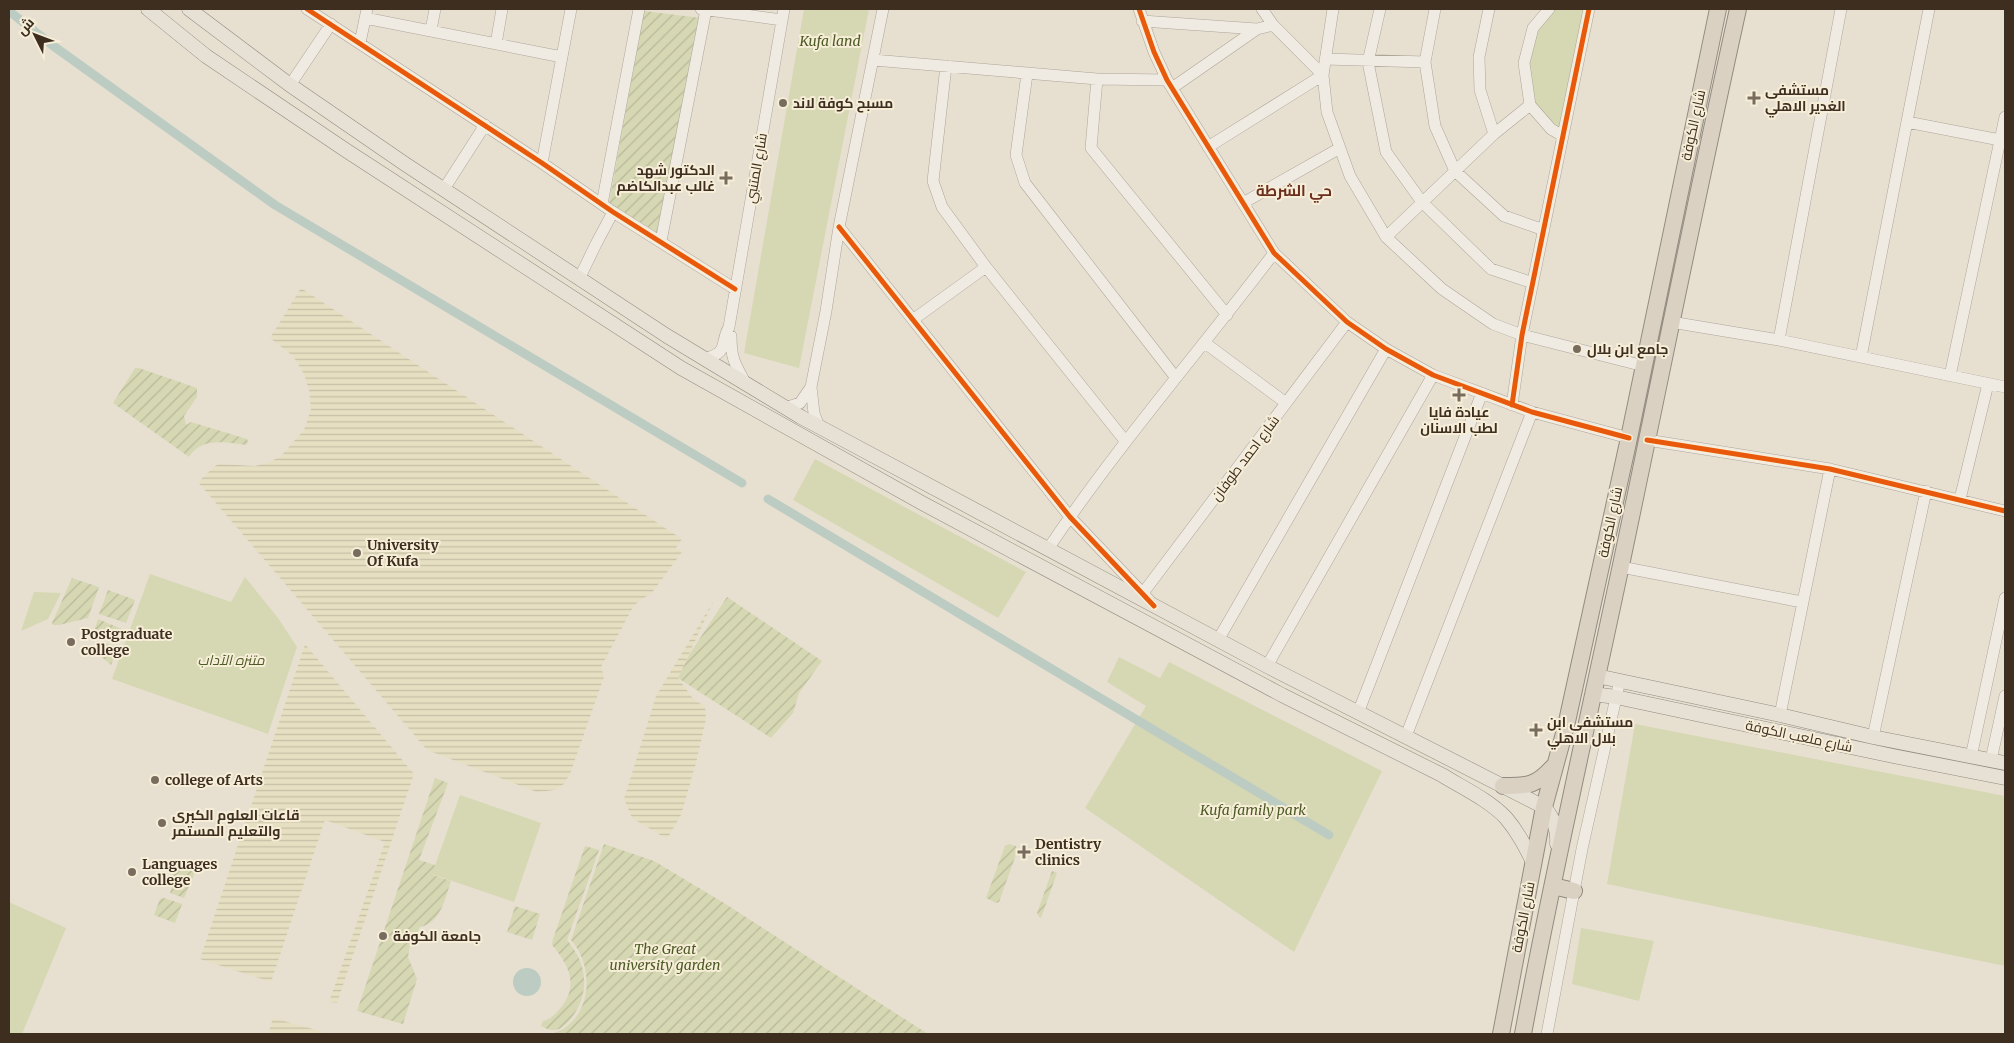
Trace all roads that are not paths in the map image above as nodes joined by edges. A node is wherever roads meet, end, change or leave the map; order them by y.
1 (148, 9) edge
2 (189, 9) edge
3 (307, 9) edge
4 (435, 9) edge
5 (502, 9) edge
6 (571, 9) edge
7 (639, 9) edge
8 (703, 9) edge
9 (883, 9) edge
10 (1139, 9) edge
11 (1262, 9) edge
12 (1333, 9) edge
13 (1380, 9) edge
14 (1435, 9) edge
15 (1489, 9) edge
16 (1549, 9) edge
17 (1590, 9) edge
18 (1738, 9) edge
19 (1841, 9) edge
20 (1929, 9) edge
21 (366, 13) edge
22 (1717, 13) edge
23 (783, 14) edge
24 (1142, 21) junction
25 (331, 24) junction
26 (1273, 25) junction
27 (1257, 28) junction
28 (431, 30) junction
29 (360, 43) junction
30 (496, 44) junction
31 (1730, 44) junction
32 (562, 57) junction
33 (1325, 59) junction
34 (873, 60) junction
35 (1368, 62) junction
36 (1424, 62) junction
37 (946, 66) junction
38 (1028, 74) junction
39 (1323, 75) junction
40 (1097, 79) junction
41 (287, 83) junction
42 (1170, 84) junction
43 (1702, 85) junction
44 (267, 96) junction
45 (306, 96) junction
46 (1530, 105) junction
47 (294, 115) junction
48 (2005, 117) edge
49 (1714, 118) junction
50 (1907, 122) junction
51 (485, 125) junction
52 (1494, 134) junction
53 (1563, 136) junction
54 (2000, 140) junction
55 (1208, 147) junction
56 (1340, 148) junction
57 (2001, 156) edge
58 (542, 163) junction
59 (1455, 171) junction
60 (444, 189) junction
61 (1422, 202) junction
62 (1243, 203) junction
63 (602, 204) junction
64 (613, 212) junction
65 (839, 227) junction
66 (1544, 230) junction
67 (1386, 237) junction
68 (661, 241) junction
69 (1274, 253) junction
70 (986, 267) junction
71 (579, 279) junction
72 (1533, 283) junction
73 (736, 289) junction
74 (1227, 315) junction
75 (914, 319) junction
76 (1347, 322) junction
77 (1671, 322) junction
78 (729, 326) junction
79 (1522, 335) junction
80 (1778, 340) junction
81 (1205, 343) junction
82 (1386, 349) junction
83 (1861, 357) junction
84 (704, 359) junction
85 (1644, 366) junction
86 (1434, 375) junction
87 (1950, 376) junction
88 (1176, 378) junction
89 (746, 384) junction
90 (1988, 384) junction
91 (811, 387) junction
92 (2005, 387) edge
93 (1482, 393) junction
94 (1286, 403) junction
95 (1512, 405) junction
96 (785, 408) junction
97 (1532, 412) junction
98 (819, 427) junction
99 (1629, 438) junction
100 (1648, 440) junction
101 (1126, 442) junction
102 (1830, 469) junction
103 (1926, 491) junction
104 (1960, 499) junction
105 (2005, 511) edge
106 (1070, 517) junction
107 (1048, 549) junction
108 (1079, 566) junction
109 (1621, 567) junction
110 (1072, 582) junction
111 (1143, 593) junction
112 (2005, 598) edge
113 (1802, 602) junction
114 (1154, 606) junction
115 (1218, 640) junction
116 (1267, 666) junction
117 (1597, 676) junction
118 (1620, 680) junction
119 (1593, 694) junction
120 (2005, 696) edge
121 (1616, 697) junction
122 (1358, 713) junction
123 (1780, 715) junction
124 (1587, 724) junction
125 (1566, 726) junction
126 (1406, 736) junction
127 (1873, 737) junction
128 (1896, 742) junction
129 (1925, 747) junction
130 (1893, 756) junction
131 (1970, 757) junction
132 (1991, 760) junction
133 (1923, 762) junction
134 (2005, 763) edge
135 (1554, 765) junction
136 (1478, 773) junction
137 (2005, 778) edge
138 (1503, 786) junction
139 (1466, 790) junction
140 (1544, 807) junction
141 (1557, 859) junction
142 (1534, 864) junction
143 (1553, 886) junction
144 (1574, 891) junction
145 (1499, 1032) edge
146 (1524, 1034) edge
147 (1547, 1034) edge

1 - 44 main road
2 - 41 main road
3 - 25 street
4 - 28 street
5 - 30 street
6 - 32 street
7 - 63 street
8 - 23 street
8 - 68 street
9 - 34 street
10 - 24 street
11 - 26 street
12 - 33 street
13 - 35 street
14 - 36 street
15 - 52 street
16 - 46 street
17 - 53 street
18 - 31 highway, شارع الكوفة
19 - 80 street
20 - 50 street
21 - 28 street
21 - 29 street
22 - 31 highway
22 - 43 highway, شارع الكوفة
23 - 73 street, شارع المتنبي
24 - 27 street
24 - 42 street
25 - 29 street
25 - 41 street
26 - 27 street
26 - 39 street
27 - 42 street
28 - 30 street
29 - 51 street
30 - 32 street
31 - 49 highway, شارع الكوفة
32 - 58 street
33 - 35 street
33 - 39 street
34 - 37 street
34 - 65 street
35 - 36 street
35 - 61 street
36 - 59 street
37 - 38 street
37 - 70 street
38 - 40 street
38 - 88 street
39 - 55 street
39 - 56 street
40 - 42 street
40 - 74 street
41 - 44 main road
41 - 45 main road
42 - 55 street
43 - 49 highway
43 - 85 highway, شارع الكوفة
44 - 47 main road
45 - 47 main road
45 - 60 main road
46 - 52 street
46 - 53 street
47 - 110 main road
48 - 54 street
49 - 77 highway, شارع الكوفة
50 - 54 street
50 - 83 street
51 - 58 street
51 - 60 street
52 - 59 street
53 - 66 street
54 - 57 street
55 - 62 street
56 - 62 street
56 - 67 street
57 - 87 street
58 - 63 street
59 - 61 street
59 - 66 street
60 - 71 main road
61 - 67 street
61 - 72 street
62 - 69 street
63 - 64 street
64 - 68 street
64 - 71 street
65 - 75 street
65 - 91 street
66 - 72 street
67 - 79 street
68 - 73 street
69 - 74 street
69 - 76 street
70 - 75 street
70 - 101 street
71 - 84 main road
72 - 79 street
73 - 78 street, شارع المتنبي
74 - 81 street
75 - 106 street
76 - 82 street
76 - 94 street, شارع احمد طوفان
77 - 80 street
77 - 100 highway, شارع الكوفة
78 - 84 street, شارع المتنبي
78 - 89 street, شارع المتنبي
79 - 85 street
79 - 95 street
80 - 83 street
81 - 88 street
81 - 94 street
82 - 86 street
82 - 115 street
83 - 87 street
84 - 89 main road
85 - 99 highway, شارع الكوفة
86 - 93 street
86 - 116 street
87 - 90 street
88 - 101 street
89 - 96 main road
90 - 92 street
90 - 104 street
91 - 96 street
91 - 98 street
93 - 95 street
93 - 122 street
94 - 111 street, شارع احمد طوفان
95 - 97 street
96 - 98 main road
97 - 99 street
97 - 126 street
98 - 107 main road
99 - 125 highway, شارع الكوفة
100 - 102 street
100 - 109 highway, شارع الكوفة
101 - 106 street
102 - 103 street
102 - 113 street
103 - 104 street
103 - 127 street
104 - 105 street
106 - 107 street
106 - 111 street
107 - 108 main road
108 - 110 main road
108 - 114 main road
109 - 113 street
109 - 117 highway, شارع الكوفة
110 - 139 main road
111 - 114 street
112 - 131 street
113 - 123 street
114 - 115 main road
115 - 116 main road
116 - 122 main road
117 - 118 main road, شارع ملعب الكوفة
117 - 119 highway, شارع الكوفة
118 - 121 street
118 - 123 main road, شارع ملعب الكوفة
119 - 121 main road, شارع ملعب الكوفة
119 - 124 highway, شارع الكوفة
120 - 132 street
121 - 130 main road, شارع ملعب الكوفة
121 - 144 street
122 - 126 main road
123 - 127 main road, شارع ملعب الكوفة
124 - 125 highway
124 - 141 highway, شارع الكوفة
125 - 135 highway, شارع الكوفة
126 - 136 main road
127 - 128 main road, شارع ملعب الكوفة
128 - 129 main road, شارع ملعب الكوفة
128 - 130 main road
129 - 131 main road, شارع ملعب الكوفة
129 - 133 main road
130 - 133 main road, شارع ملعب الكوفة
131 - 132 main road, شارع ملعب الكوفة
132 - 134 main road, شارع ملعب الكوفة
133 - 137 main road, شارع ملعب الكوفة
135 - 138 highway
135 - 140 highway, شارع الكوفة
136 - 138 main road
136 - 139 main road
138 - 140 main road
139 - 142 main road
140 - 141 main road
140 - 142 highway, شارع الكوفة
141 - 143 highway, شارع الكوفة
142 - 145 highway, شارع الكوفة
143 - 144 highway
143 - 146 highway, شارع الكوفة
144 - 147 street

